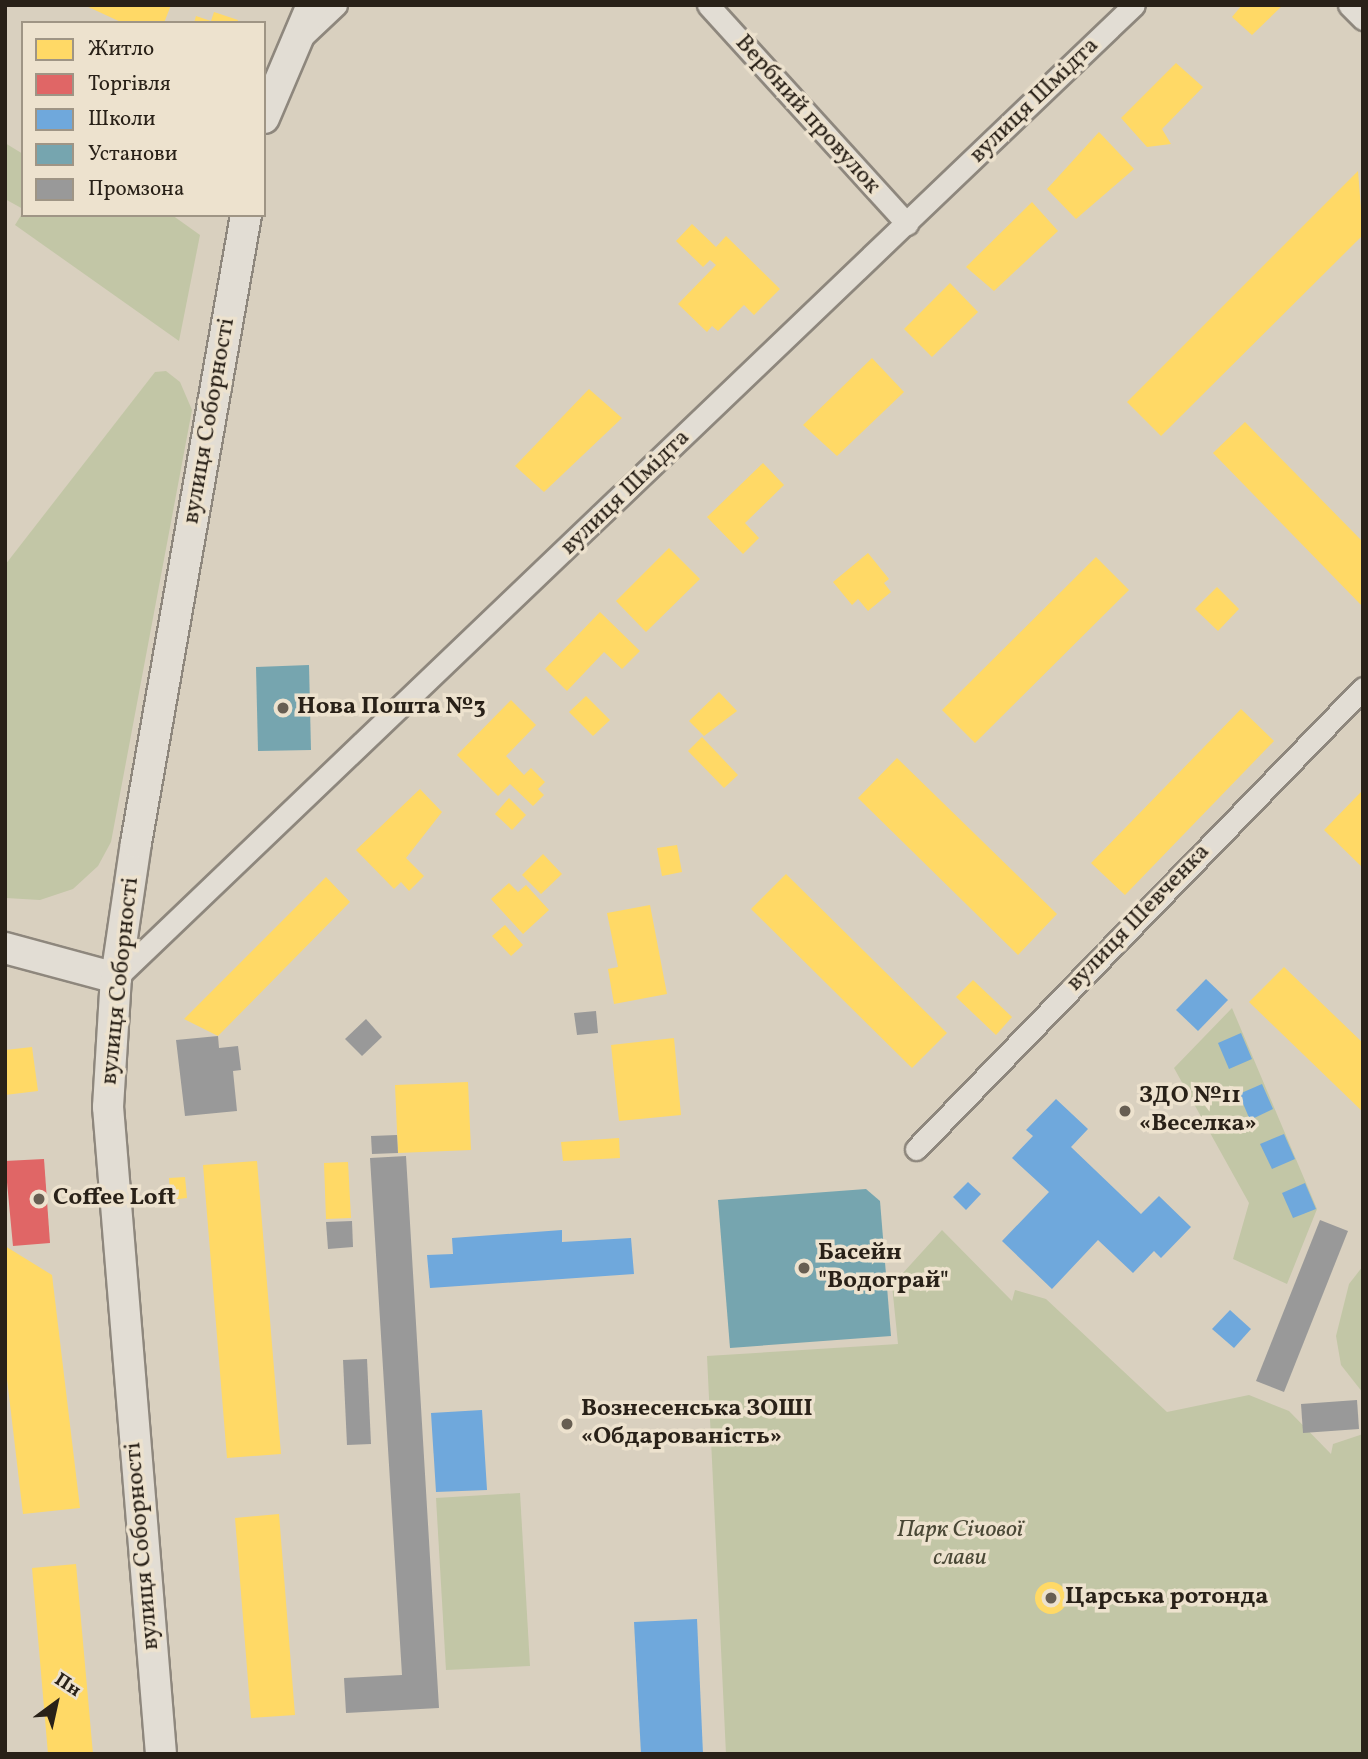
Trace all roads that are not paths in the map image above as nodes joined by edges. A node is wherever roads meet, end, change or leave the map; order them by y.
1 (312, 5) edge
2 (335, 5) edge
3 (708, 5) edge
4 (1134, 5) edge
5 (1349, 5) edge
6 (1363, 19) edge
7 (293, 45) junction
8 (266, 113) edge
9 (246, 217) edge
10 (907, 225) junction
11 (1363, 688) edge
12 (5, 948) edge
13 (116, 978) junction
14 (916, 1149) dead end
15 (161, 1754) edge

1 - 7 main road
2 - 7 street
3 - 10 street, Вербний провулок
4 - 10 street, вулиця Шмідта
5 - 6 street
7 - 8 main road
9 - 13 main road, вулиця Соборності
10 - 13 street, вулиця Шмідта
11 - 14 street, вулиця Шевченка
12 - 13 main road
13 - 15 main road, вулиця Соборності

